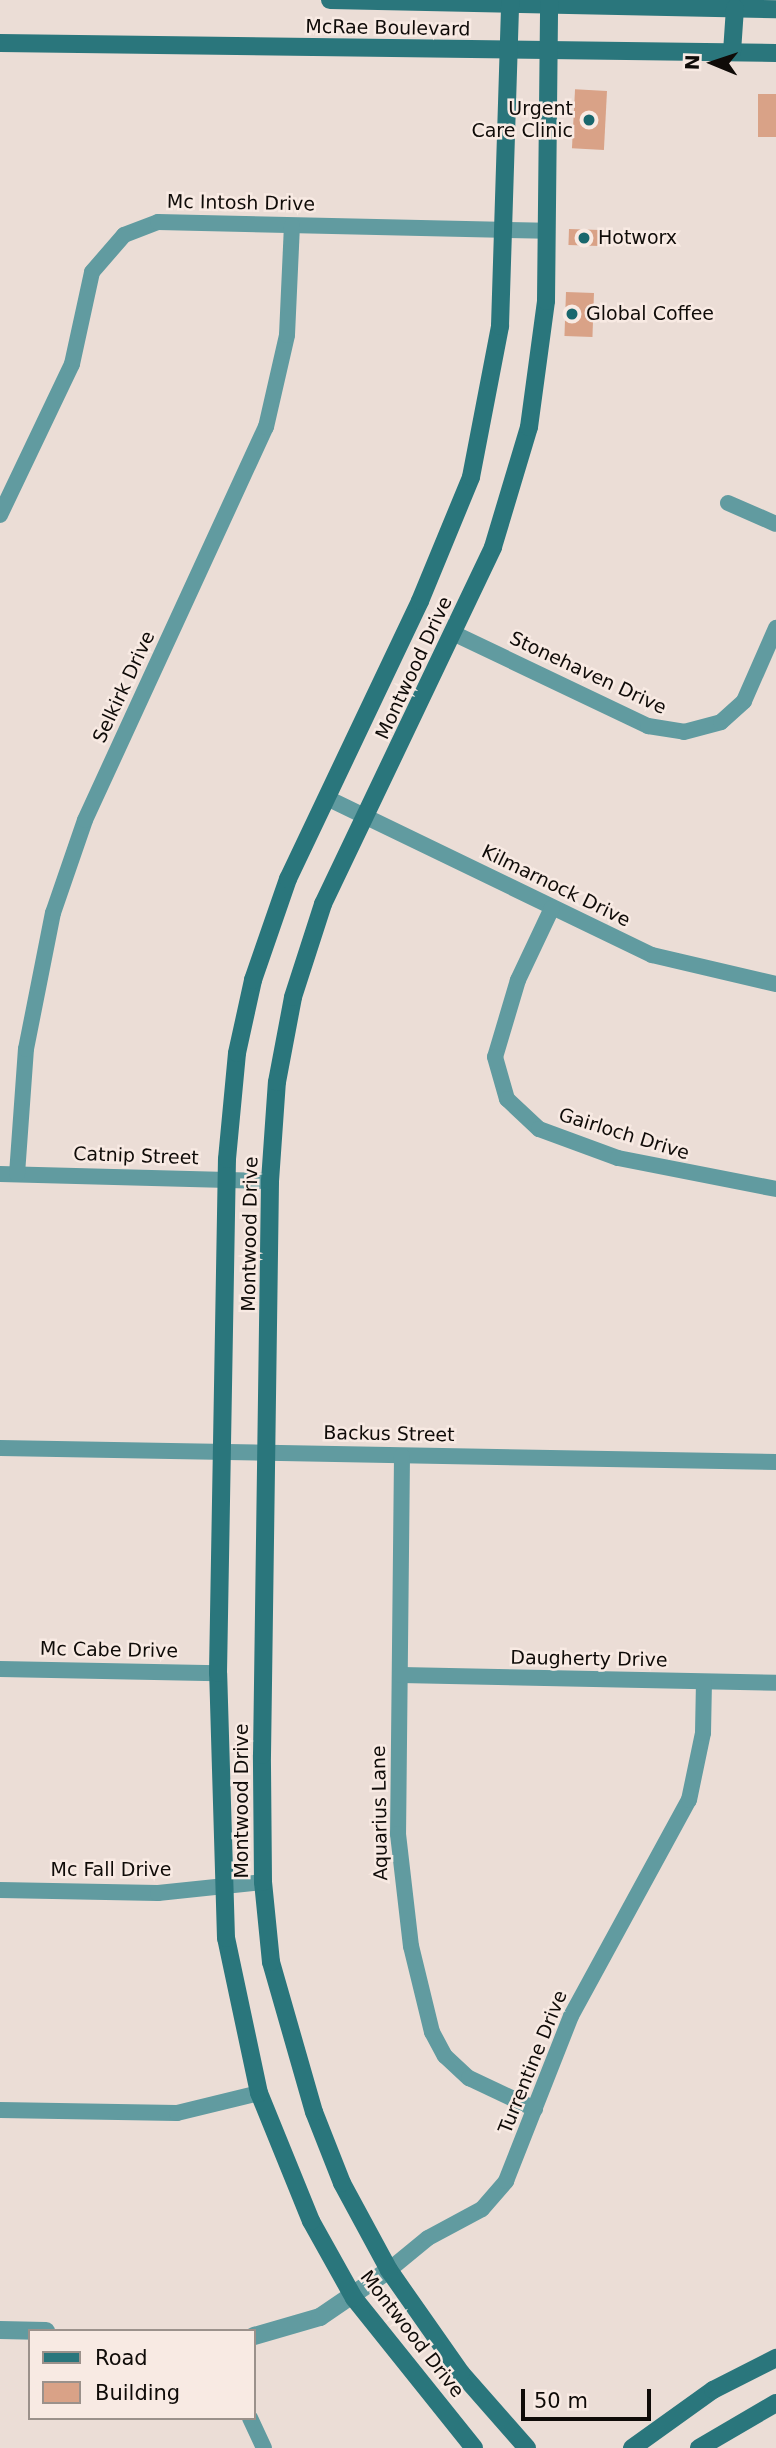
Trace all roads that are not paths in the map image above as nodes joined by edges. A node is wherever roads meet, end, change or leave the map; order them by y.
1 (330, 0) edge
2 (510, 2) edge
3 (549, 2) edge
4 (734, 8) junction
5 (776, 9) edge
6 (0, 43) edge
7 (548, 50) junction
8 (507, 51) junction
9 (732, 52) junction
10 (776, 53) edge
11 (292, 226) junction
12 (503, 231) junction
13 (546, 232) junction
14 (729, 503) dead end
15 (0, 515) edge
16 (776, 524) edge
17 (776, 628) edge
18 (455, 634) junction
19 (327, 798) junction
20 (366, 816) junction
21 (552, 908) junction
22 (776, 984) edge
23 (0, 1174) edge
24 (17, 1174) junction
25 (227, 1180) junction
26 (270, 1181) junction
27 (776, 1189) edge
28 (0, 1448) edge
29 (223, 1451) junction
30 (268, 1452) junction
31 (402, 1456) junction
32 (776, 1462) edge
33 (0, 1669) edge
34 (218, 1673) junction
35 (401, 1675) junction
36 (704, 1683) junction
37 (776, 1683) edge
38 (262, 1882) junction
39 (221, 1886) junction
40 (0, 1890) edge
41 (259, 2093) junction
42 (0, 2109) edge
43 (535, 2109) junction
44 (389, 2270) junction
45 (354, 2298) junction
46 (0, 2330) edge
47 (28, 2331) edge
48 (256, 2336) edge
49 (776, 2358) edge
50 (776, 2403) edge
51 (251, 2420) edge
52 (264, 2448) edge
53 (474, 2448) edge
54 (527, 2448) edge
55 (632, 2448) edge
56 (699, 2448) edge

1 - 2 main road, McRae Boulevard
2 - 3 main road, McRae Boulevard
2 - 8 main road, Montwood Drive
3 - 4 main road, McRae Boulevard
3 - 7 main road, Montwood Drive
4 - 5 main road, McRae Boulevard
4 - 9 main road
6 - 8 main road, McRae Boulevard
7 - 8 main road, McRae Boulevard
7 - 9 main road, McRae Boulevard
7 - 13 main road, Montwood Drive
8 - 12 main road, Montwood Drive
9 - 10 main road, McRae Boulevard
11 - 12 street, Mc Intosh Drive
11 - 15 street, Mc Intosh Drive
11 - 24 street, Selkirk Drive
12 - 13 street, Mc Intosh Drive
12 - 19 main road, Montwood Drive
13 - 18 main road, Montwood Drive
14 - 16 street
17 - 18 street, Stonehaven Drive
18 - 20 main road, Montwood Drive
19 - 20 street, Kilmarnock Drive
19 - 25 main road, Montwood Drive
20 - 21 street, Kilmarnock Drive
20 - 26 main road, Montwood Drive
21 - 22 street, Kilmarnock Drive
21 - 27 street, Gairloch Drive
23 - 24 street, Catnip Street
24 - 25 street, Catnip Street
25 - 26 street, Catnip Street
25 - 29 main road, Montwood Drive
26 - 30 main road, Montwood Drive
28 - 29 street, Backus Street
29 - 30 street, Backus Street
29 - 34 main road, Montwood Drive
30 - 31 street, Backus Street
30 - 38 main road, Montwood Drive
31 - 32 street, Backus Street
31 - 35 street, Aquarius Lane
33 - 34 street, Mc Cabe Drive
34 - 39 main road, Montwood Drive
35 - 36 street, Daugherty Drive
35 - 43 street, Aquarius Lane
36 - 37 street, Daugherty Drive
36 - 43 street, Turrentine Drive
38 - 39 street, Mc Fall Drive
38 - 44 main road, Montwood Drive
39 - 40 street, Mc Fall Drive
39 - 41 main road, Montwood Drive
41 - 42 street
41 - 45 main road, Montwood Drive
43 - 44 street, Turrentine Drive
44 - 45 street, Turrentine Drive
44 - 54 main road, Montwood Drive
45 - 48 street, Turrentine Drive
45 - 53 main road, Montwood Drive
46 - 47 street
49 - 55 main road
50 - 56 main road
51 - 52 street

